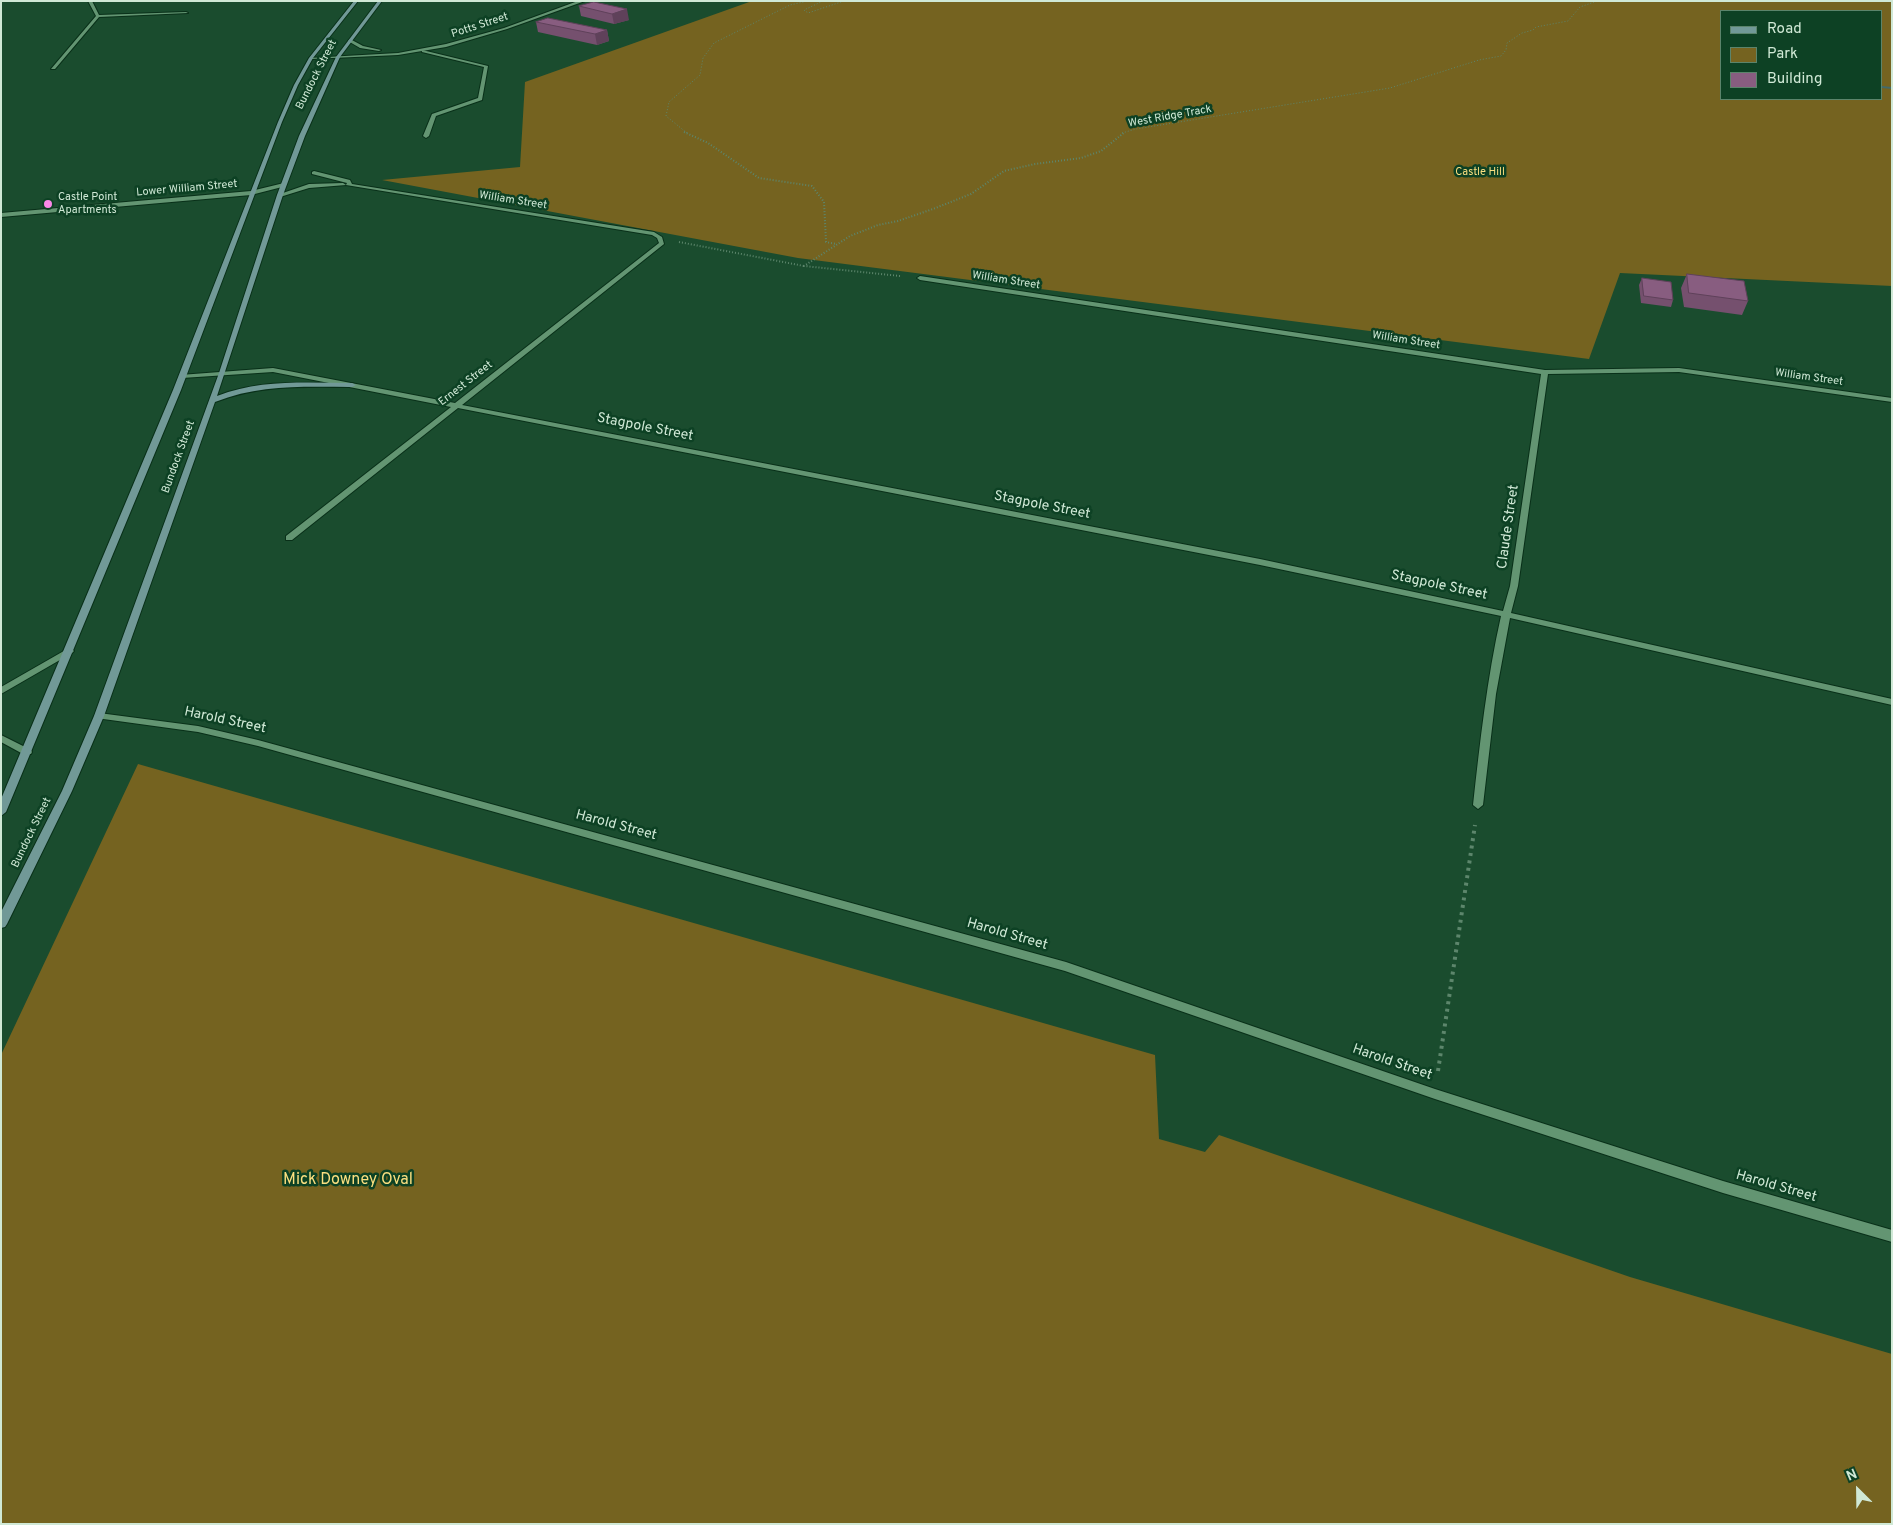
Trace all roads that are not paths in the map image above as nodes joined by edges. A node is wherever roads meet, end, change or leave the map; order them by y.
1 (90, 1) edge
2 (356, 1) edge
3 (380, 1) edge
4 (583, 1) edge
5 (186, 12) dead end
6 (98, 16) junction
7 (350, 40) junction
8 (424, 50) junction
9 (408, 52) junction
10 (338, 57) junction
11 (312, 58) junction
12 (53, 68) dead end
13 (426, 136) dead end
14 (314, 173) dead end
15 (284, 185) junction
16 (348, 185) junction
17 (252, 193) junction
18 (280, 195) junction
19 (1, 215) edge
20 (657, 249) joint
21 (920, 278) road end
22 (222, 372) junction
23 (1545, 372) junction
24 (182, 376) junction
25 (352, 385) junction
26 (1892, 400) edge
27 (212, 401) junction
28 (457, 406) junction
29 (289, 538) dead end
30 (1506, 614) junction
31 (69, 652) junction
32 (1, 691) edge
33 (1892, 702) edge
34 (99, 716) junction
35 (1, 738) edge
36 (28, 752) junction
37 (1478, 804) road end
38 (1, 812) edge
39 (1, 924) edge
40 (1892, 1236) edge

1 - 6 street
2 - 11 main road, Bundock Street
3 - 7 main road, Bundock Street
4 - 8 street, Potts Street
5 - 6 street
6 - 12 street
7 - 9 street, Potts Street
7 - 10 main road, Bundock Street
8 - 9 street, Potts Street
8 - 13 street
9 - 10 street, Potts Street
10 - 11 street, Potts Street
10 - 15 main road, Bundock Street
11 - 17 main road, Bundock Street
14 - 16 street, William Street
15 - 17 street, Lower William Street
15 - 18 main road, Bundock Street
16 - 18 street, William Street
16 - 20 street, William Street
17 - 19 street, Lower William Street
17 - 24 main road, Bundock Street
18 - 22 main road, Bundock Street
20 - 28 street, Ernest Street
21 - 23 street, William Street
22 - 24 street, Stagpole Street
22 - 25 street, Stagpole Street
22 - 27 main road, Bundock Street
23 - 26 street, William Street
23 - 30 street, Claude Street
24 - 31 main road, Bundock Street
25 - 27 main road
25 - 28 street, Stagpole Street
27 - 34 main road, Bundock Street
28 - 29 street, Ernest Street
28 - 30 street, Stagpole Street
30 - 33 street, Stagpole Street
30 - 37 street, Claude Street
31 - 32 street
31 - 36 main road, Bundock Street
34 - 39 main road, Bundock Street
34 - 40 street, Harold Street
35 - 36 street
36 - 38 main road, Bundock Street

